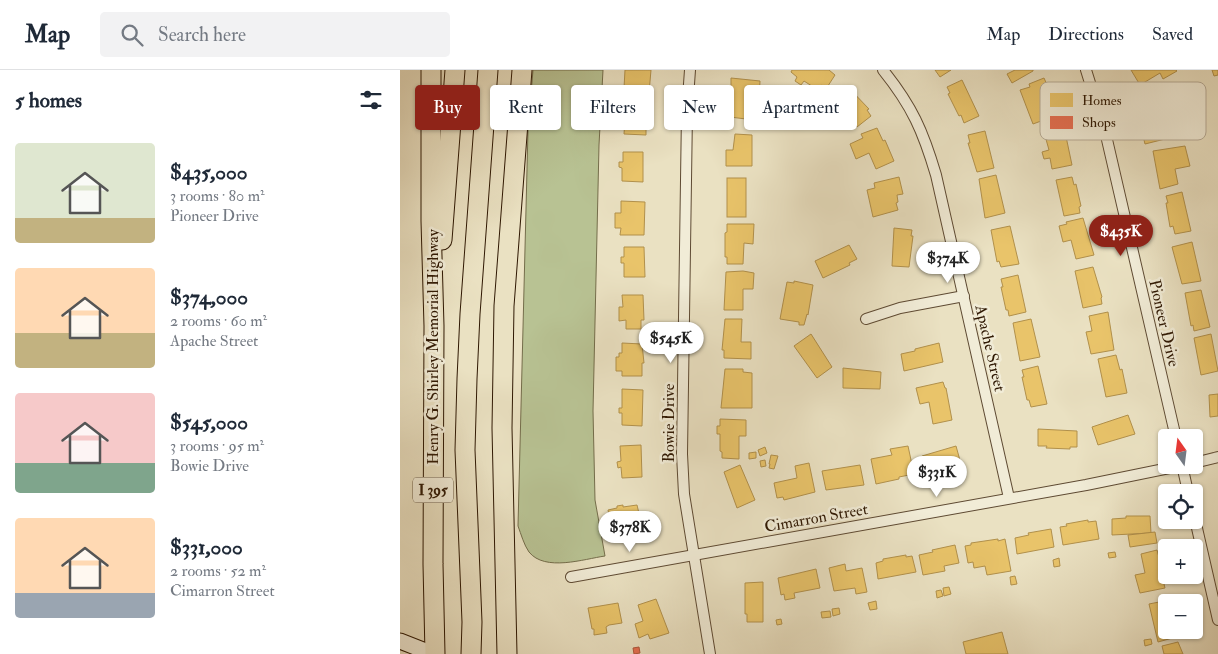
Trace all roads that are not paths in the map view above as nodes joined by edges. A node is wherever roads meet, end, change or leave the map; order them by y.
1 (431, 70) edge
2 (455, 70) edge
3 (488, 70) edge
4 (522, 70) edge
5 (690, 70) edge
6 (883, 70) edge
7 (1086, 70) edge
8 (1090, 82) edge
9 (1108, 140) edge
10 (964, 296) junction
11 (866, 319) dead end
12 (434, 326) junction
13 (1174, 429) edge
14 (1218, 457) edge
15 (1203, 461) edge
16 (1158, 470) edge
17 (1009, 498) junction
18 (1197, 529) edge
19 (694, 554) junction
20 (571, 576) dead end
21 (1218, 620) edge
22 (400, 641) edge
23 (434, 654) edge
24 (471, 654) edge
25 (507, 654) edge
26 (710, 654) edge

1 - 12 highway, Henry G. Shirley Memorial Highway / I 395
2 - 12 highway
3 - 24 highway
4 - 25 highway
5 - 19 street, Bowie Drive
6 - 10 street, Apache Street
7 - 8 street, Pioneer Drive
9 - 13 street, Pioneer Drive
10 - 11 street
10 - 17 street, Apache Street
12 - 23 highway, Henry G. Shirley Memorial Highway / I 395
14 - 15 street
16 - 17 street, Cimarron Street
17 - 19 street, Cimarron Street
18 - 21 street
19 - 20 street, Cimarron Street
19 - 26 street, Bowie Drive
22 - 23 main road

